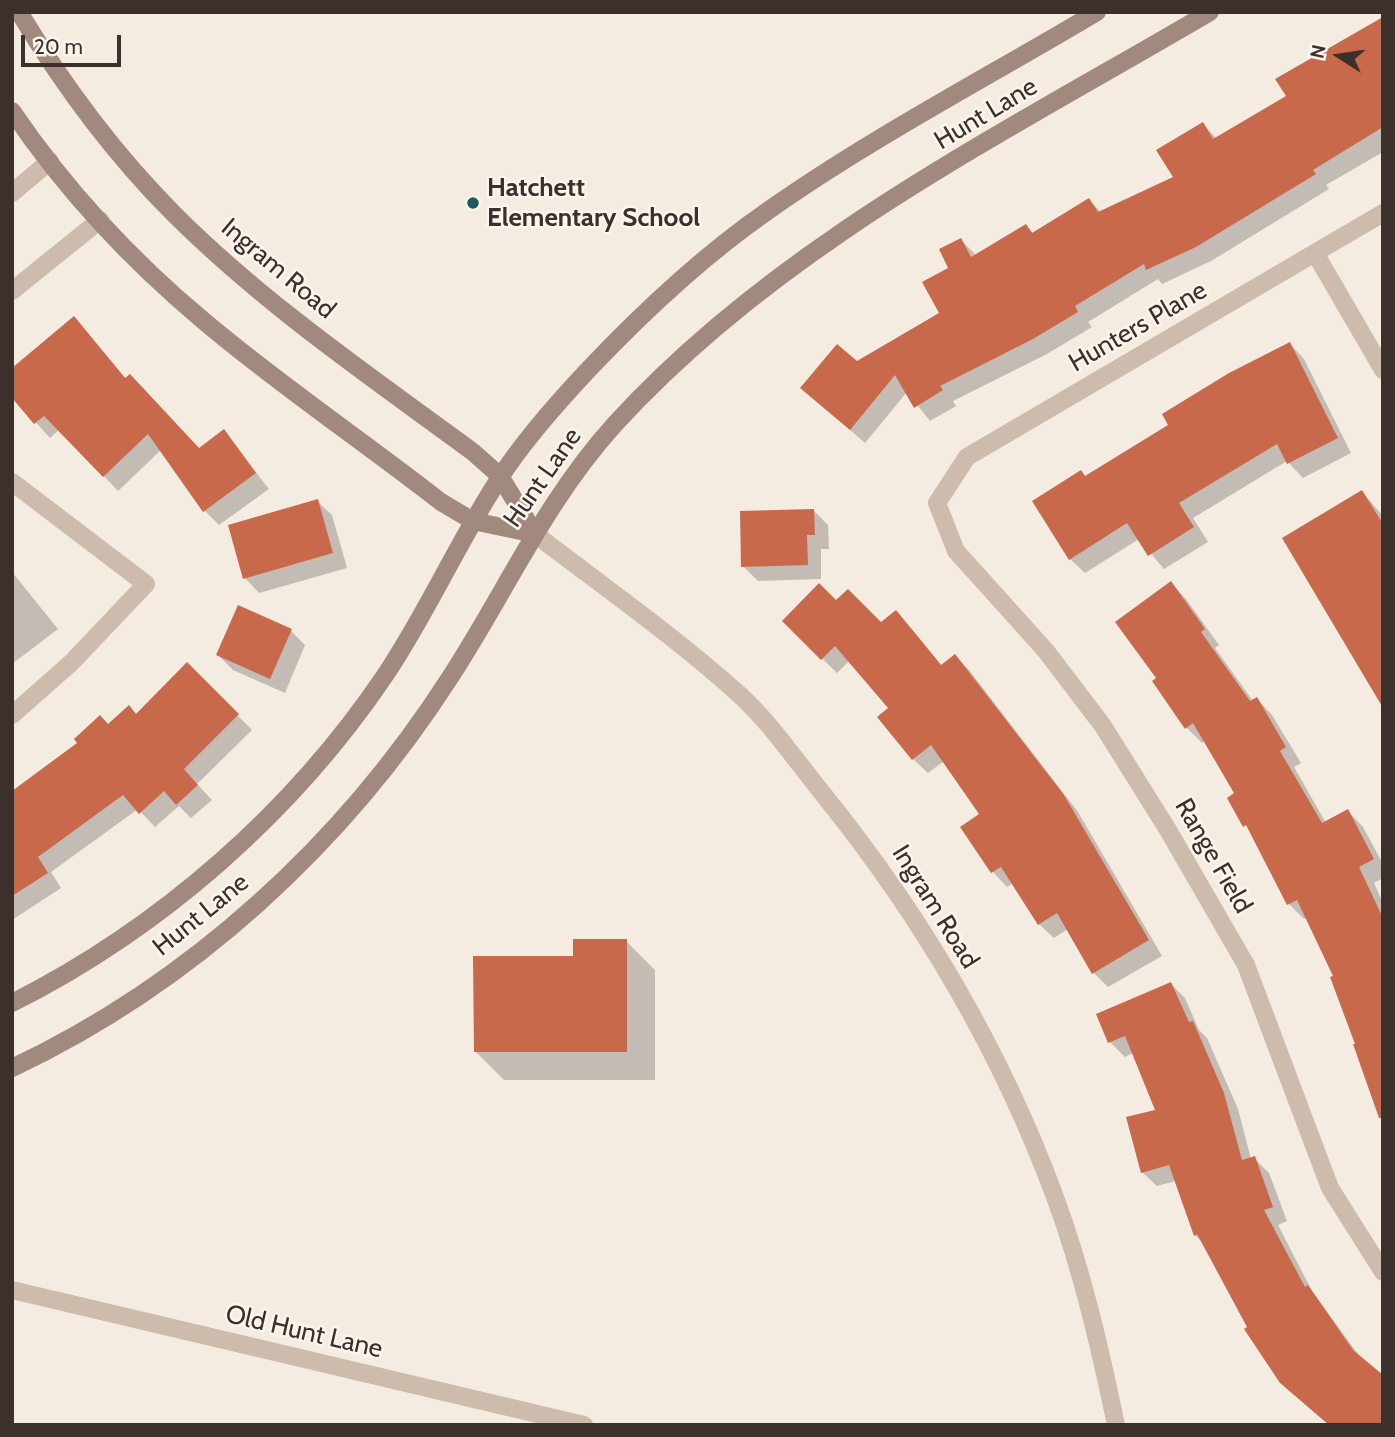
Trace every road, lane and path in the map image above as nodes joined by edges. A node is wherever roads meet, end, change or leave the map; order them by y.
1 (19, 12) edge
2 (1097, 12) edge
3 (1210, 12) edge
4 (12, 111) edge
5 (50, 161) junction
6 (12, 193) edge
7 (1383, 213) edge
8 (100, 220) junction
9 (1315, 253) junction
10 (12, 291) edge
11 (1383, 370) edge
12 (500, 477) junction
13 (12, 482) edge
14 (937, 503) joint
15 (472, 521) junction
16 (535, 534) junction
17 (12, 715) edge
18 (12, 1003) edge
19 (12, 1068) edge
20 (1383, 1272) edge
21 (12, 1290) edge
22 (584, 1425) edge
23 (1116, 1425) edge

1 - 12 main road, Ingram Road
2 - 12 main road, Hunt Lane
3 - 16 main road, Hunt Lane
4 - 5 main road, Ingram Road
5 - 6 street
5 - 8 main road, Ingram Road
7 - 9 street, Hunters Plane
8 - 10 street
8 - 15 main road, Ingram Road
9 - 11 street
9 - 14 street, Hunters Plane
12 - 15 main road, Hunt Lane
12 - 16 main road, Ingram Road
13 - 17 street
14 - 20 street, Range Field
15 - 16 main road, Ingram Road
15 - 18 main road, Hunt Lane
16 - 19 main road, Hunt Lane
16 - 23 street, Ingram Road
21 - 22 street, Old Hunt Lane

